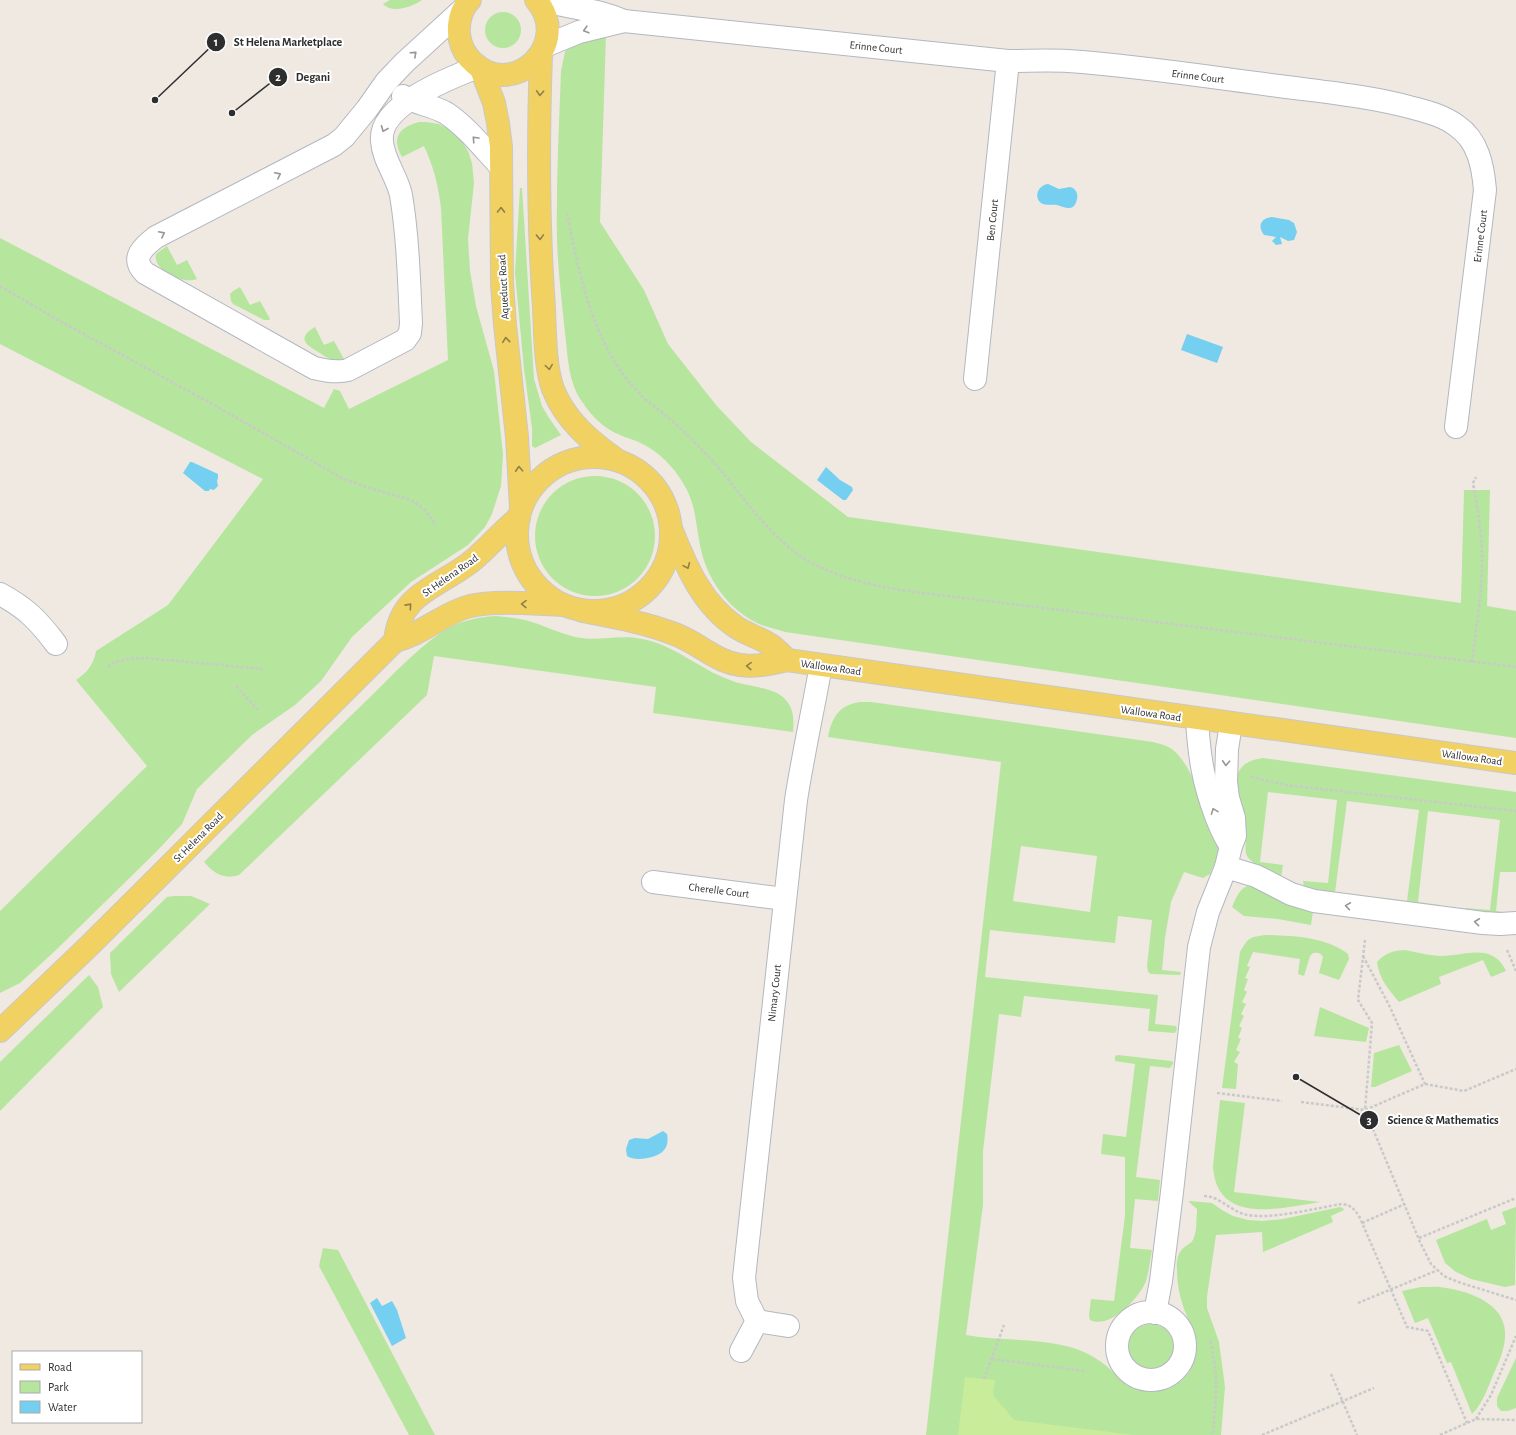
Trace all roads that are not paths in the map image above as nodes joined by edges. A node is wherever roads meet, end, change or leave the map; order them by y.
1 (536, 0) edge
2 (544, 0) edge
3 (466, 4) edge
4 (624, 21) junction
5 (543, 50) junction
6 (1008, 61) junction
7 (480, 68) junction
8 (386, 82) junction
9 (409, 100) junction
10 (501, 167) junction
11 (975, 379) dead end
12 (1456, 427) dead end
13 (618, 461) junction
14 (520, 513) junction
15 (671, 530) junction
16 (0, 594) edge
17 (573, 608) junction
18 (395, 641) junction
19 (56, 644) dead end
20 (787, 660) junction
21 (821, 666) junction
22 (1197, 719) junction
23 (1231, 724) junction
24 (1516, 763) edge
25 (1231, 846) junction
26 (1226, 867) junction
27 (653, 882) dead end
28 (785, 899) junction
29 (1516, 923) edge
30 (0, 1031) edge
31 (1155, 1313) dead end
32 (757, 1321) junction
33 (788, 1326) dead end
34 (742, 1351) dead end

1 - 5 main road
2 - 4 street, Erinne Court
3 - 7 main road
8 -> 3 street
4 -> 5 street, Erinne Court
4 - 6 street, Erinne Court
5 - 7 main road
5 -> 13 main road
6 - 11 street, Ben Court
6 - 12 street, Erinne Court
7 - 9 street
7 - 10 main road, Aqueduct Road
8 - 9 street
9 -> 8 street
10 -> 9 street
14 -> 10 main road, Aqueduct Road
13 - 14 main road
13 - 15 main road
14 - 17 main road, Aqueduct Road
18 -> 14 main road, St Helena Road
15 - 17 main road
15 -> 20 main road, Wallowa Road
16 - 19 street
17 -> 18 main road, St Helena Road
20 -> 17 main road, Wallowa Road
18 - 30 main road, St Helena Road
20 - 21 main road, Wallowa Road
21 - 22 main road, Wallowa Road
21 - 28 street, Nimary Court
22 - 23 main road, Wallowa Road
25 -> 22 street
23 - 24 main road, Wallowa Road
23 -> 25 street
25 - 26 street
29 -> 26 street
26 - 31 street
27 - 28 street, Cherelle Court
28 - 32 street, Nimary Court
32 - 33 street
32 - 34 street

